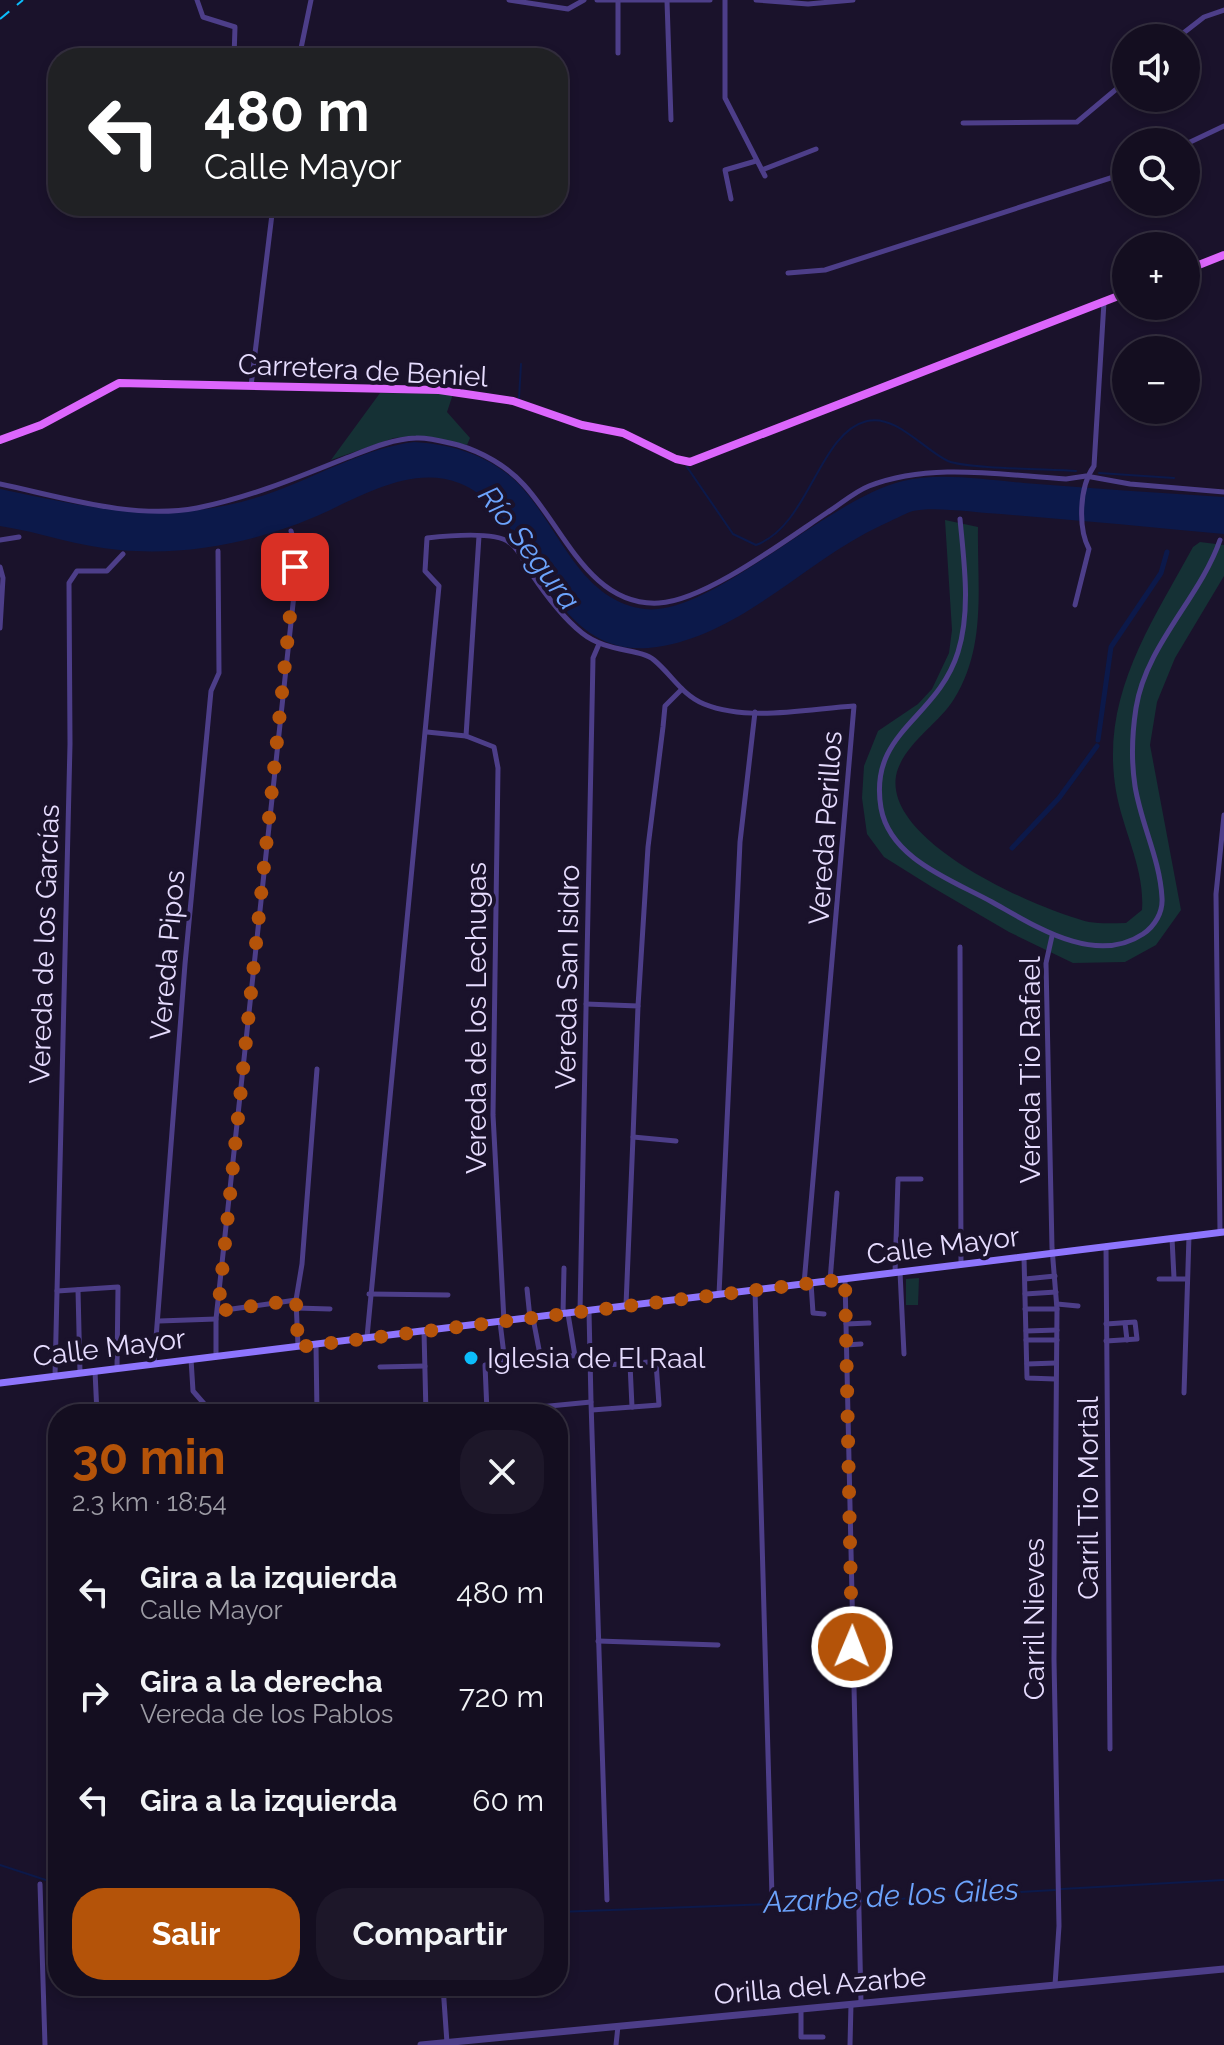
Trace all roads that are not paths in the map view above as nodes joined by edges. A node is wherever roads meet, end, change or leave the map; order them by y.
1 (197, 0) edge
2 (311, 0) edge
3 (509, 0) edge
4 (584, 0) edge
5 (597, 0) edge
6 (710, 0) edge
7 (725, 0) edge
8 (756, 0) edge
9 (853, 0) edge
10 (667, 1) edge
11 (618, 2) junction
12 (1224, 10) edge
13 (1195, 24) edge
14 (234, 48) edge
15 (301, 48) edge
16 (618, 53) dead end
17 (1112, 93) edge
18 (671, 120) dead end
19 (963, 123) dead end
20 (1224, 126) edge
21 (1200, 137) edge
22 (816, 149) dead end
23 (756, 161) junction
24 (1112, 178) edge
25 (731, 199) dead end
26 (272, 216) edge
27 (1224, 255) edge
28 (1200, 264) edge
29 (788, 273) dead end
30 (1112, 299) edge
31 (1104, 302) junction
32 (251, 386) junction
33 (0, 440) edge
34 (1086, 476) junction
35 (0, 484) edge
36 (1224, 492) edge
37 (960, 519) dead end
38 (291, 531) dead end
39 (479, 536) junction
40 (19, 537) dead end
41 (0, 540) edge
42 (1220, 540) dead end
43 (218, 551) dead end
44 (123, 554) dead end
45 (0, 567) edge
46 (1075, 605) dead end
47 (0, 628) edge
48 (599, 644) junction
49 (682, 689) junction
50 (755, 712) junction
51 (427, 732) junction
52 (466, 736) junction
53 (1224, 815) edge
54 (1052, 936) junction
55 (960, 947) dead end
56 (586, 1004) junction
57 (638, 1006) junction
58 (317, 1069) dead end
59 (633, 1137) junction
60 (676, 1141) dead end
61 (921, 1179) dead end
62 (837, 1193) dead end
63 (1222, 1232) edge
64 (1189, 1236) junction
65 (1172, 1238) junction
66 (1106, 1246) junction
67 (1053, 1253) junction
68 (1024, 1257) junction
69 (961, 1265) junction
70 (564, 1268) dead end
71 (897, 1273) junction
72 (1055, 1276) junction
73 (1174, 1278) junction
74 (845, 1279) junction
75 (1025, 1279) junction
76 (1159, 1279) dead end
77 (1187, 1279) junction
78 (830, 1281) junction
79 (808, 1284) junction
80 (527, 1289) dead end
81 (78, 1290) junction
82 (755, 1290) junction
83 (57, 1291) junction
84 (1056, 1292) junction
85 (369, 1294) junction
86 (719, 1294) junction
87 (1025, 1294) junction
88 (448, 1295) dead end
89 (296, 1300) junction
90 (626, 1306) junction
91 (1078, 1306) dead end
92 (1057, 1307) junction
93 (296, 1308) junction
94 (330, 1309) dead end
95 (1025, 1309) junction
96 (218, 1311) junction
97 (589, 1311) junction
98 (580, 1312) junction
99 (566, 1314) junction
100 (824, 1314) dead end
101 (532, 1318) junction
102 (216, 1319) junction
103 (159, 1321) junction
104 (502, 1322) junction
105 (869, 1323) dead end
106 (1125, 1323) junction
107 (846, 1324) junction
108 (1106, 1324) junction
109 (1058, 1330) junction
110 (424, 1331) junction
111 (1026, 1331) junction
112 (367, 1338) junction
113 (1026, 1340) junction
114 (1058, 1340) junction
115 (1127, 1340) junction
116 (1106, 1341) junction
117 (316, 1344) junction
118 (861, 1344) dead end
119 (846, 1345) junction
120 (298, 1347) junction
121 (590, 1354) junction
122 (904, 1354) dead end
123 (575, 1356) junction
124 (216, 1357) junction
125 (191, 1359) junction
126 (693, 1359) dead end
127 (541, 1360) junction
128 (656, 1362) junction
129 (505, 1363) junction
130 (1056, 1363) junction
131 (154, 1364) junction
132 (630, 1364) junction
133 (1027, 1364) junction
134 (425, 1366) junction
135 (591, 1366) junction
136 (380, 1367) dead end
137 (117, 1368) junction
138 (95, 1371) junction
139 (80, 1373) junction
140 (55, 1376) junction
141 (1055, 1379) junction
142 (0, 1383) edge
143 (1184, 1393) dead end
144 (591, 1402) junction
145 (97, 1404) edge
146 (204, 1404) edge
147 (317, 1404) edge
148 (426, 1404) edge
149 (487, 1404) edge
150 (568, 1404) edge
151 (632, 1407) junction
152 (592, 1410) junction
153 (598, 1641) junction
154 (718, 1645) dead end
155 (1110, 1749) dead end
156 (40, 1884) dead end
157 (772, 1897) dead end
158 (607, 1900) dead end
159 (1224, 1969) edge
160 (1055, 1985) junction
161 (444, 1996) edge
162 (861, 2003) junction
163 (851, 2004) junction
164 (801, 2009) junction
165 (618, 2026) junction
166 (823, 2037) dead end
167 (447, 2043) junction
168 (45, 2045) edge
169 (421, 2045) edge
170 (616, 2045) edge
171 (850, 2045) edge

1 - 14 street
2 - 15 street
3 - 4 street
5 - 11 street
6 - 10 street
7 - 23 street
8 - 9 street
10 - 11 street
10 - 18 street
11 - 16 street
12 - 13 street
17 - 19 street
20 - 21 street
22 - 23 street
23 - 25 street
24 - 29 street
26 - 32 street
27 - 28 main road
30 - 31 main road, Carretera de Beniel
31 - 32 main road, Carretera de Beniel
31 - 34 street
32 - 33 main road, Carretera de Beniel
34 - 35 street
34 - 36 street
34 - 46 street
37 - 54 street
38 - 96 street
39 - 48 street, Vereda Perillos
39 - 51 street
39 - 52 street
40 - 41 street
42 - 54 street
43 - 103 street, Vereda Pipos
44 - 83 street, Vereda de los Garcías
45 - 47 street
48 - 49 street, Vereda Perillos
48 - 56 street, Vereda San Isidro
49 - 50 street, Vereda Perillos
49 - 57 street
50 - 79 street, Vereda Perillos
50 - 86 street
51 - 52 street
51 - 85 street
52 - 104 street, Vereda de los Lechugas
53 - 63 street
54 - 67 street, Vereda Tio Rafael
55 - 69 street
56 - 57 street
56 - 98 street, Vereda San Isidro
57 - 59 street
58 - 89 street
59 - 60 street
59 - 90 street
61 - 71 street
62 - 78 street
63 - 64 main road, Calle Mayor
64 - 65 main road, Calle Mayor
64 - 77 street
65 - 66 main road, Calle Mayor
65 - 73 street
66 - 67 main road, Calle Mayor
66 - 108 street, Carril Tio Mortal
67 - 68 main road, Calle Mayor
67 - 72 street, Carril Nieves
68 - 69 main road, Calle Mayor
68 - 75 street
69 - 71 main road, Calle Mayor
70 - 99 street
71 - 74 main road, Calle Mayor
71 - 122 street
72 - 75 street
72 - 84 street, Carril Nieves
73 - 76 street
73 - 77 street
74 - 78 main road, Calle Mayor
74 - 107 street
75 - 87 street
77 - 143 street
78 - 79 main road, Calle Mayor
79 - 82 main road, Calle Mayor
79 - 100 street
80 - 101 street
81 - 83 street
81 - 137 street
81 - 139 street
82 - 86 main road, Calle Mayor
82 - 157 street
83 - 140 street, Vereda de los Garcías
84 - 87 street
84 - 92 street, Carril Nieves
85 - 88 street
85 - 112 street
86 - 90 main road, Calle Mayor
87 - 95 street
89 - 93 street
89 - 96 street
90 - 97 main road, Calle Mayor
91 - 92 street
92 - 95 street
92 - 109 street, Carril Nieves
93 - 94 street
93 - 120 street
95 - 111 street
96 - 102 street
97 - 98 main road, Calle Mayor
97 - 121 street
98 - 99 main road, Calle Mayor
99 - 101 main road, Calle Mayor
99 - 123 street
101 - 104 main road, Calle Mayor
101 - 127 street
102 - 103 street
102 - 124 street
103 - 131 street, Vereda Pipos
104 - 110 main road, Calle Mayor
104 - 129 street
105 - 107 street
106 - 108 street
106 - 115 street
106 - 115 street
107 - 119 street
108 - 116 street, Carril Tio Mortal
109 - 111 street
109 - 114 street, Carril Nieves
110 - 112 main road, Calle Mayor
110 - 134 street
111 - 113 street
112 - 117 main road, Calle Mayor
113 - 114 street
113 - 133 street
114 - 130 street, Carril Nieves
115 - 116 street
116 - 155 street, Carril Tio Mortal
117 - 120 main road, Calle Mayor
117 - 147 street
118 - 119 street
119 - 162 street
120 - 124 main road, Calle Mayor
121 - 123 street
121 - 135 street
123 - 127 street
124 - 125 main road, Calle Mayor
125 - 131 main road, Calle Mayor
125 - 146 street
126 - 128 street
127 - 129 street
128 - 132 street
128 - 151 street
129 - 149 street
130 - 133 street
130 - 141 street, Carril Nieves
131 - 137 main road, Calle Mayor
132 - 135 street
132 - 151 street
133 - 141 street
134 - 136 street
134 - 148 street
135 - 144 street
137 - 138 main road, Calle Mayor
138 - 139 main road, Calle Mayor
138 - 145 street
139 - 140 main road, Calle Mayor
140 - 142 main road, Calle Mayor
141 - 160 street, Carril Nieves
144 - 150 street
144 - 152 street
151 - 152 street
152 - 153 street
153 - 154 street
153 - 158 street
156 - 168 street
159 - 160 street, Orilla del Azarbe
160 - 162 street, Orilla del Azarbe
161 - 167 street
162 - 163 street, Orilla del Azarbe
163 - 164 street, Orilla del Azarbe
163 - 171 street
164 - 165 street, Orilla del Azarbe
164 - 166 street
165 - 167 street, Orilla del Azarbe
165 - 170 street
167 - 169 street, Orilla del Azarbe

